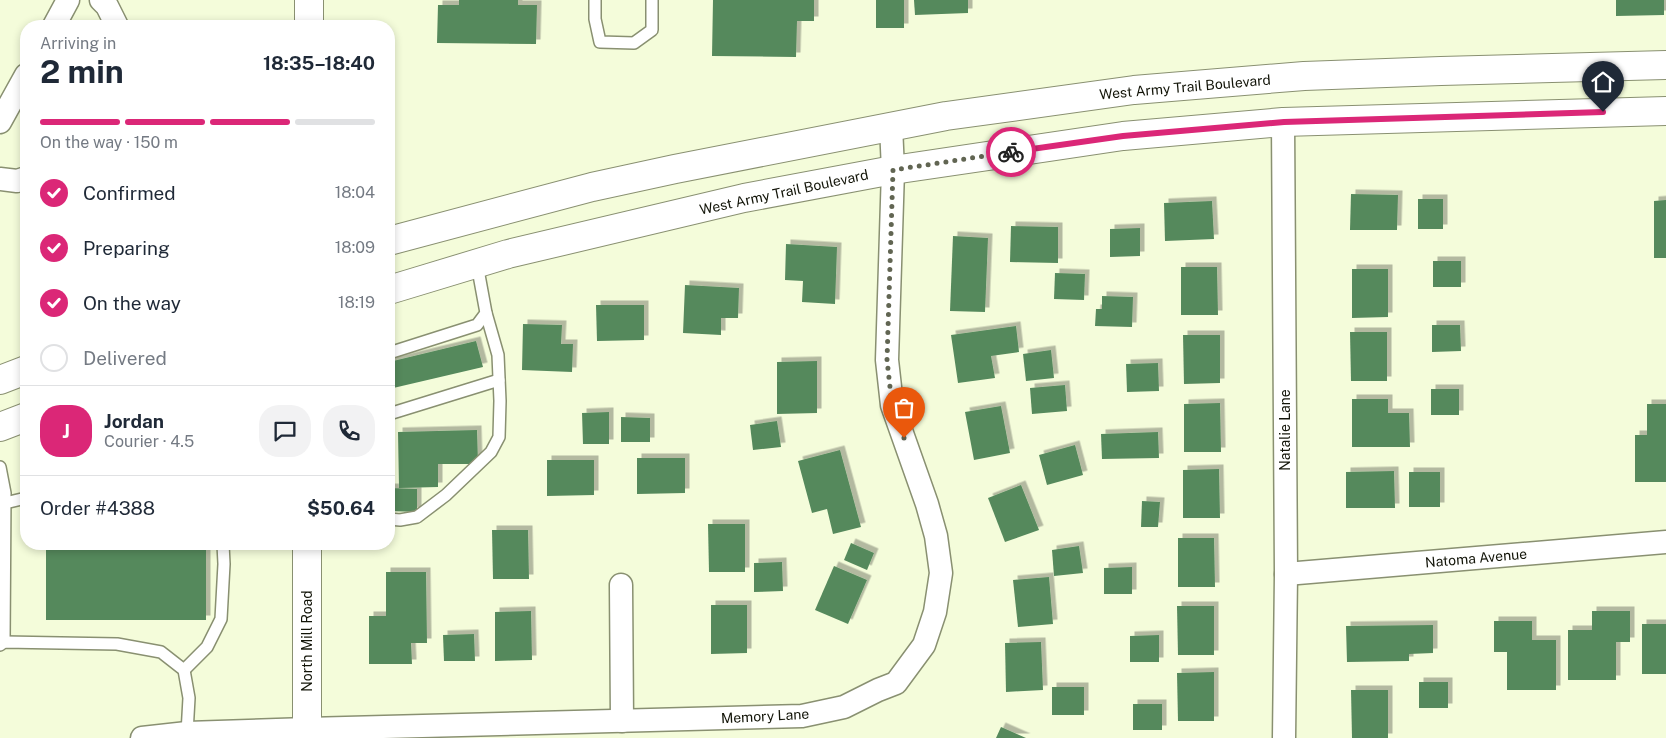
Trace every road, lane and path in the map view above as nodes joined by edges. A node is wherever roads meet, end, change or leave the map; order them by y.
1 (68, 0) edge
2 (101, 0) edge
3 (309, 0) edge
4 (595, 0) edge
5 (652, 0) edge
6 (57, 20) edge
7 (113, 20) edge
8 (309, 20) edge
9 (1666, 66) edge
10 (20, 86) edge
11 (1666, 111) edge
12 (0, 122) edge
13 (1284, 122) junction
14 (891, 126) junction
15 (893, 170) junction
16 (0, 179) edge
17 (20, 180) edge
18 (395, 239) edge
19 (477, 264) junction
20 (395, 288) edge
21 (486, 313) junction
22 (395, 351) edge
23 (20, 372) edge
24 (0, 380) edge
25 (499, 380) junction
26 (395, 412) edge
27 (20, 419) edge
28 (0, 427) edge
29 (0, 467) edge
30 (1, 481) edge
31 (20, 500) edge
32 (6, 503) junction
33 (395, 520) edge
34 (1666, 542) edge
35 (223, 550) edge
36 (307, 550) edge
37 (1286, 574) junction
38 (621, 585) dead end
39 (2, 643) edge
40 (184, 670) junction
41 (622, 721) junction
42 (187, 733) junction
43 (307, 733) edge
44 (142, 738) edge
45 (1284, 738) edge

1 - 6 street
2 - 7 street
3 - 8 main road
4 - 5 lane
9 - 14 main road, West Army Trail Boulevard
10 - 12 street
11 - 13 main road, West Army Trail Boulevard
13 - 15 main road, West Army Trail Boulevard
13 - 37 street, Natalie Lane
14 - 15 street, Memory Lane
14 - 18 main road, West Army Trail Boulevard
15 - 19 main road, West Army Trail Boulevard
15 - 41 street, Memory Lane
16 - 17 street
19 - 20 main road, West Army Trail Boulevard
19 - 21 lane
21 - 22 lane
21 - 25 lane
23 - 24 main road
25 - 26 lane
25 - 33 lane
27 - 28 main road
29 - 30 lane
30 - 32 lane
31 - 32 lane
32 - 39 lane
34 - 37 street, Natoma Avenue
35 - 40 lane
36 - 43 main road, North Mill Road
37 - 45 street, Natalie Lane
38 - 41 street
39 - 40 lane
40 - 42 lane
41 - 43 street, Memory Lane
42 - 43 street, Memory Lane
42 - 44 street, Memory Lane

